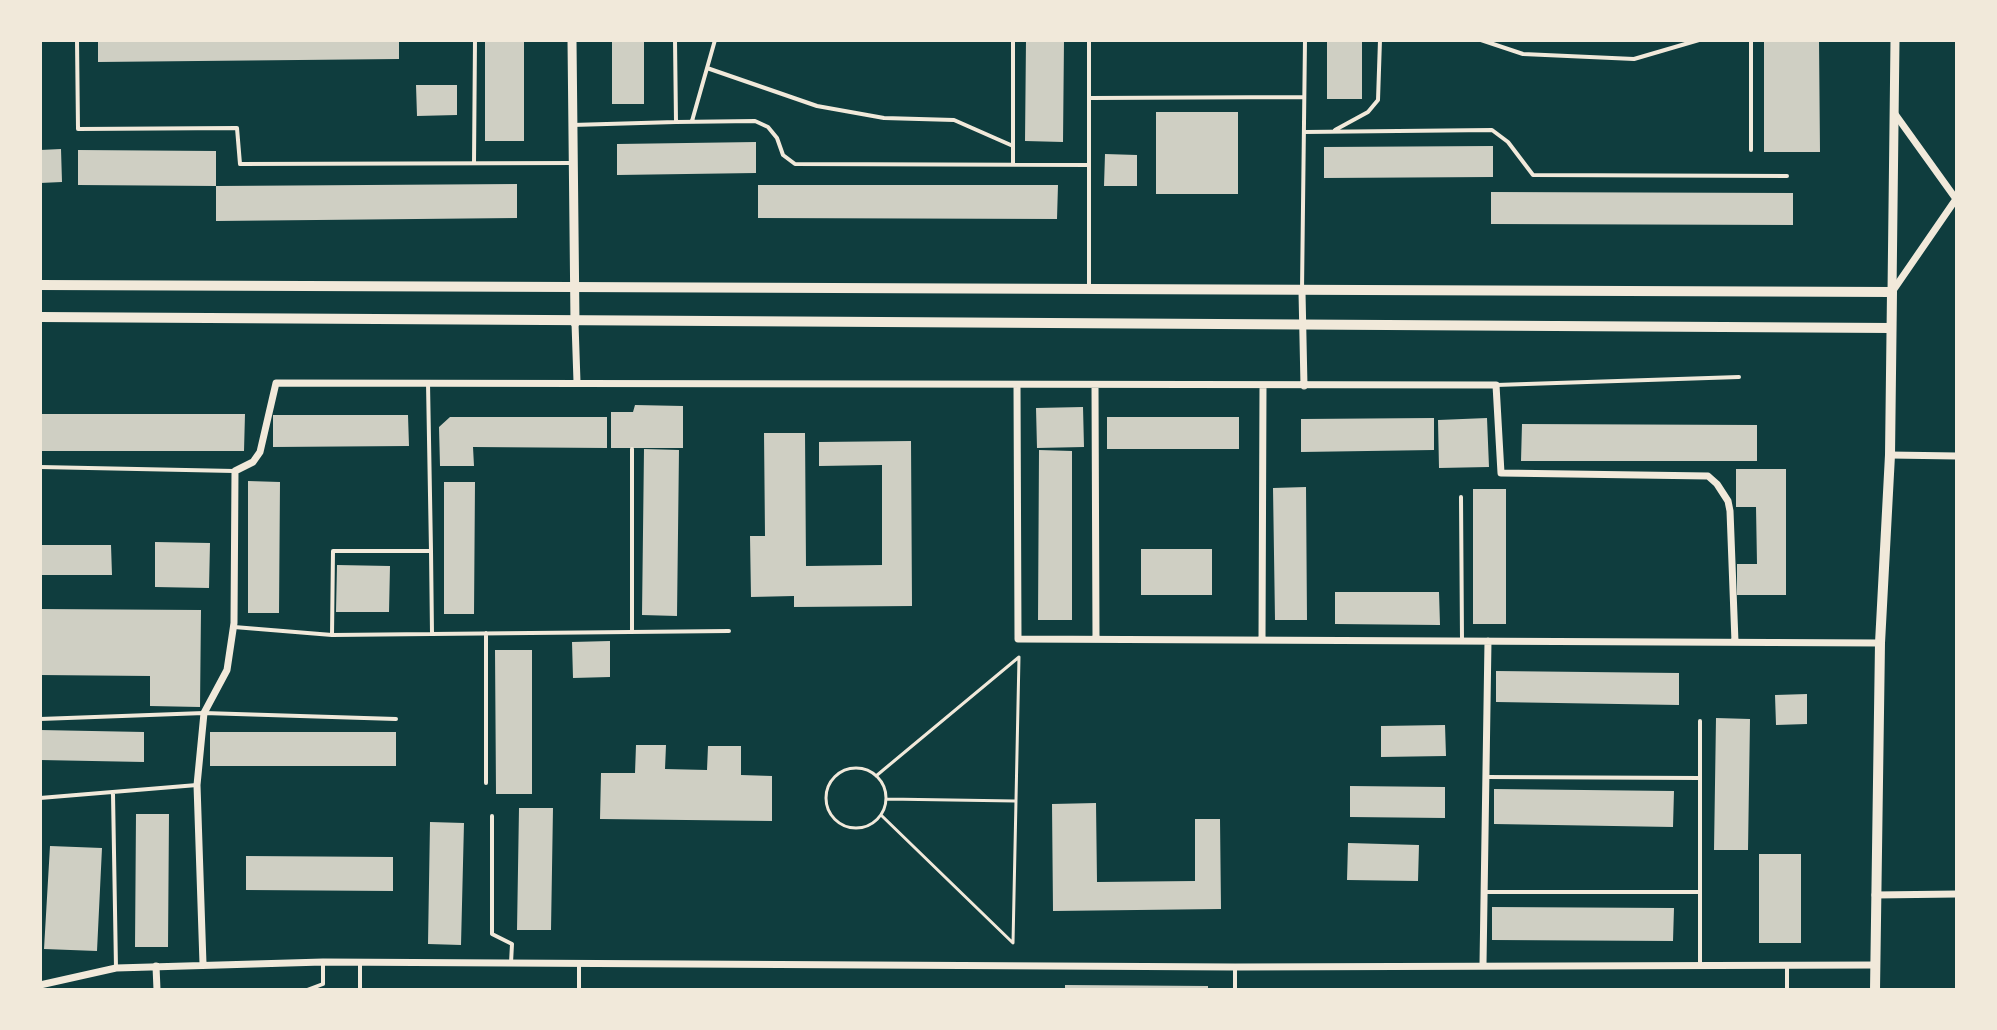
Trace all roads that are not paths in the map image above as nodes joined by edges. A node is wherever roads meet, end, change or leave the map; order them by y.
1 (77, 40) edge
2 (475, 40) edge
3 (572, 40) edge
4 (675, 40) edge
5 (715, 40) edge
6 (1013, 40) edge
7 (1089, 40) edge
8 (1305, 40) edge
9 (1380, 40) edge
10 (1481, 40) edge
11 (1699, 40) edge
12 (1751, 40) edge
13 (1895, 40) edge
14 (707, 68) junction
15 (1304, 97) junction
16 (1090, 98) junction
17 (1895, 114) junction
18 (692, 121) junction
19 (676, 122) junction
20 (572, 125) junction
21 (1304, 132) junction
22 (1332, 132) junction
23 (1013, 146) junction
24 (1751, 150) dead end
25 (474, 163) junction
26 (573, 163) junction
27 (1013, 164) junction
28 (1088, 165) junction
29 (1787, 176) dead end
30 (1956, 200) edge
31 (40, 285) edge
32 (575, 289) junction
33 (1089, 291) junction
34 (1302, 292) junction
35 (1892, 292) junction
36 (40, 317) edge
37 (575, 323) junction
38 (1301, 325) junction
39 (1891, 328) junction
40 (1739, 377) dead end
41 (577, 382) junction
42 (428, 383) junction
43 (1017, 385) junction
44 (1095, 385) junction
45 (1496, 385) junction
46 (1263, 386) junction
47 (1304, 386) junction
48 (632, 449) dead end
49 (1890, 455) junction
50 (1957, 456) edge
51 (40, 467) edge
52 (235, 471) junction
53 (1461, 497) dead end
54 (431, 551) junction
55 (234, 627) junction
56 (729, 631) dead end
57 (632, 632) junction
58 (486, 633) junction
59 (432, 634) junction
60 (332, 635) junction
61 (1096, 639) junction
62 (1262, 640) junction
63 (1462, 641) junction
64 (1488, 641) junction
65 (1735, 642) junction
66 (1880, 643) junction
67 (204, 713) junction
68 (40, 719) edge
69 (396, 719) dead end
70 (1700, 721) dead end
71 (1486, 777) junction
72 (1700, 778) junction
73 (486, 783) dead end
74 (197, 785) junction
75 (113, 794) junction
76 (40, 798) edge
77 (492, 816) dead end
78 (1484, 892) junction
79 (1700, 892) junction
80 (1957, 894) edge
81 (1875, 895) junction
82 (323, 962) junction
83 (360, 963) junction
84 (203, 964) junction
85 (1483, 964) junction
86 (511, 965) junction
87 (579, 965) junction
88 (1875, 965) junction
89 (156, 966) junction
90 (1787, 966) junction
91 (1235, 967) junction
92 (1700, 967) junction
93 (116, 968) junction
94 (40, 985) edge
95 (157, 990) edge
96 (307, 990) edge
97 (360, 990) edge
98 (579, 990) edge
99 (1235, 990) edge
100 (1787, 990) edge
101 (1875, 990) edge

1 - 25 lane
2 - 25 lane
3 - 20 street
4 - 19 lane
5 - 14 lane
6 - 23 lane
7 - 16 lane
8 - 15 lane
9 - 22 lane
10 - 11 lane
12 - 24 lane
13 - 17 street
14 - 18 lane
14 - 23 lane
15 - 16 lane
15 - 21 lane
16 - 28 lane
17 - 30 street
17 - 35 street
18 - 19 lane
18 - 27 lane
19 - 20 lane
20 - 26 street
21 - 22 lane
21 - 34 lane
22 - 29 lane
23 - 27 lane
25 - 26 lane
26 - 32 street
27 - 28 lane
28 - 33 lane
30 - 35 street
31 - 32 main road
32 - 33 main road
32 - 37 street
33 - 34 main road
34 - 35 main road
34 - 38 street
35 - 39 main road
36 - 37 main road
37 - 38 main road
37 - 41 street
38 - 39 main road
38 - 47 street
39 - 49 main road
40 - 45 lane
41 - 42 street
41 - 43 street
42 - 52 street
42 - 54 lane
43 - 44 street
43 - 61 street
44 - 46 street
44 - 61 street
45 - 47 street
45 - 65 street
46 - 47 street
46 - 62 street
48 - 57 lane
49 - 50 street
49 - 66 main road
51 - 52 lane
52 - 55 street
53 - 63 lane
54 - 59 lane
54 - 60 lane
55 - 60 lane
55 - 67 street
56 - 57 lane
57 - 58 lane
58 - 59 lane
58 - 73 lane
59 - 60 lane
61 - 62 street
62 - 63 street
63 - 64 street
64 - 65 street
64 - 71 street
65 - 66 street
66 - 81 main road
67 - 68 lane
67 - 69 lane
67 - 74 street
70 - 72 lane
71 - 72 lane
71 - 78 street
72 - 79 lane
74 - 75 lane
74 - 84 street
75 - 76 lane
75 - 93 lane
77 - 86 lane
78 - 79 lane
78 - 85 street
79 - 92 lane
80 - 81 street
81 - 88 main road
82 - 83 street
82 - 84 street
82 - 96 lane
83 - 86 street
83 - 97 lane
84 - 89 street
85 - 91 street
85 - 92 street
86 - 87 street
87 - 91 street
87 - 98 lane
88 - 90 street
88 - 101 main road
89 - 93 street
89 - 95 street
90 - 92 street
90 - 100 lane
91 - 99 lane
93 - 94 street

